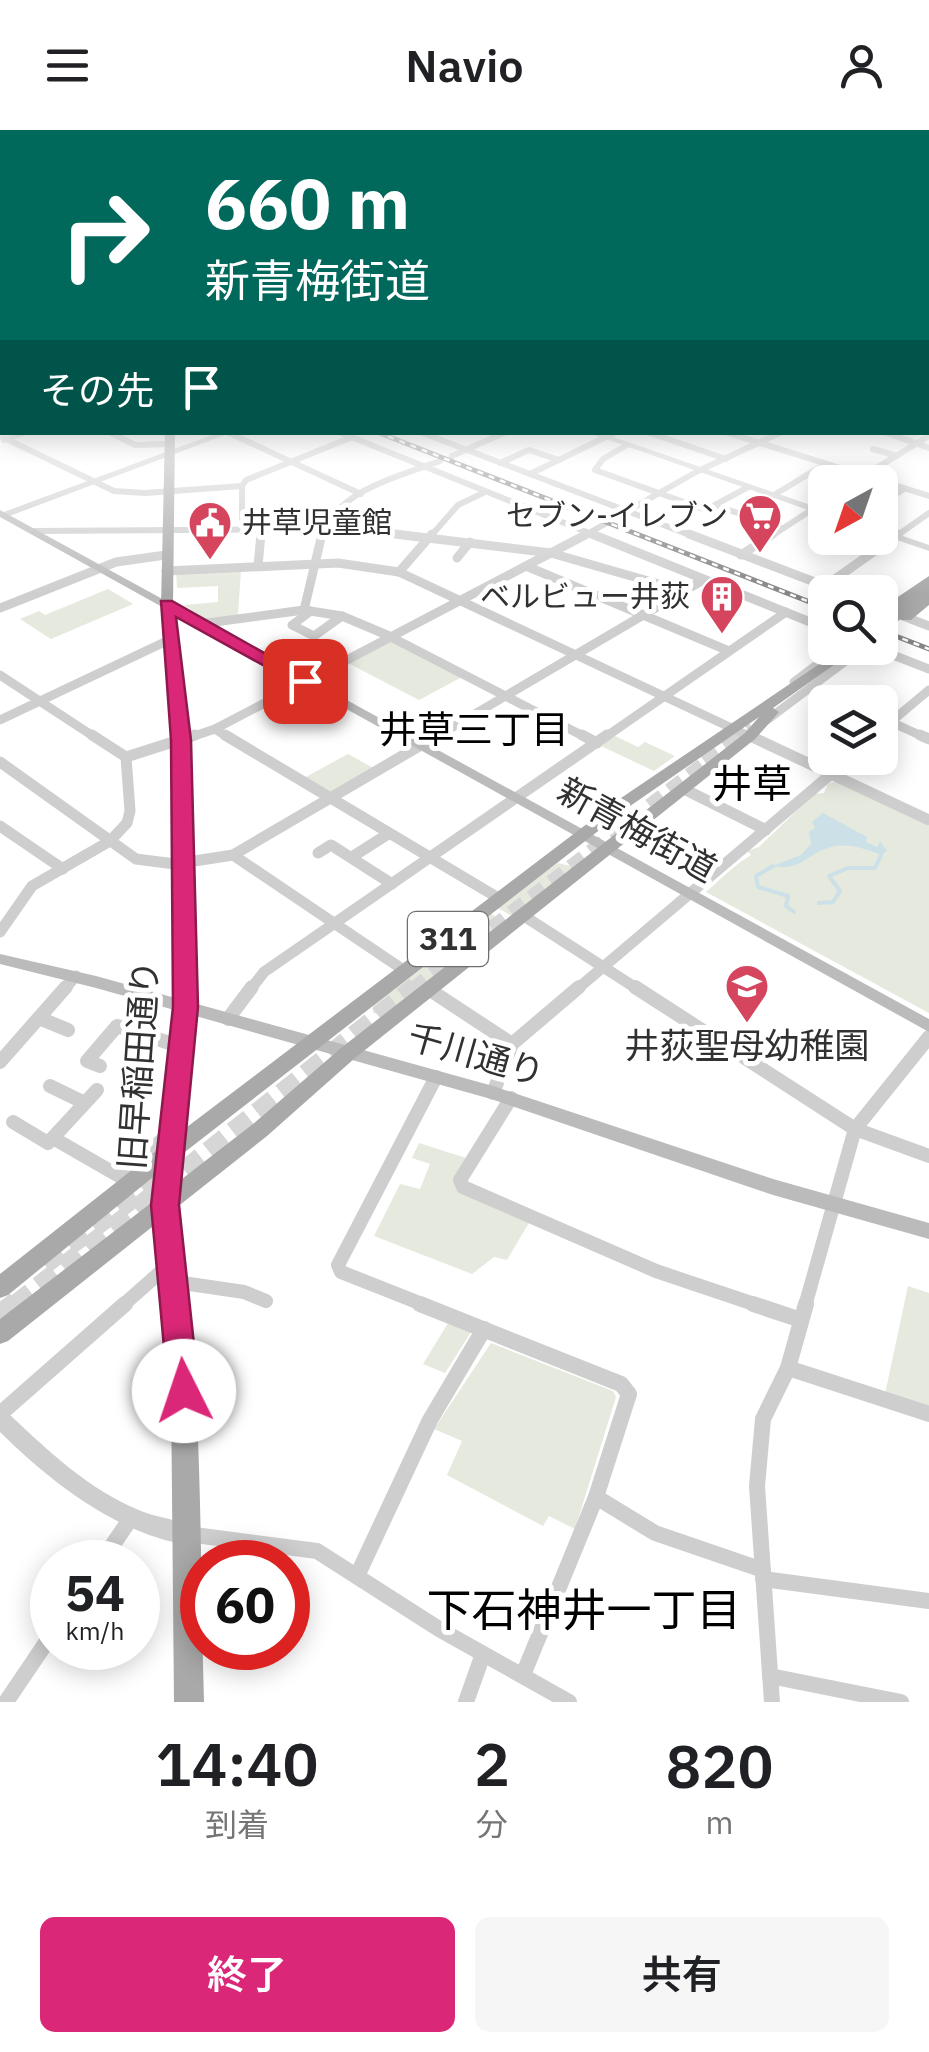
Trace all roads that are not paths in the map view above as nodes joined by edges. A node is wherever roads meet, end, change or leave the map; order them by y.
1 (22, 448) edge
2 (160, 448) edge
3 (169, 448) edge
4 (260, 448) edge
5 (324, 448) edge
6 (376, 448) edge
7 (461, 448) edge
8 (469, 448) edge
9 (575, 448) edge
10 (622, 448) edge
11 (638, 448) edge
12 (695, 448) edge
13 (751, 448) edge
14 (775, 448) edge
15 (910, 448) edge
16 (873, 449) dead end
17 (465, 450) junction
18 (452, 456) dead end
19 (897, 456) junction
20 (726, 459) junction
21 (559, 460) junction
22 (440, 461) dead end
23 (289, 462) junction
24 (500, 464) junction
25 (825, 464) junction
26 (828, 465) edge
27 (882, 465) edge
28 (424, 467) junction
29 (700, 470) junction
30 (530, 474) junction
31 (93, 482) junction
32 (242, 486) junction
33 (898, 486) edge
34 (748, 487) junction
35 (904, 488) junction
36 (168, 492) junction
37 (485, 492) junction
38 (898, 492) edge
39 (661, 493) junction
40 (361, 494) junction
41 (774, 495) junction
42 (929, 496) edge
43 (716, 506) junction
44 (808, 507) edge
45 (808, 511) edge
46 (629, 512) junction
47 (929, 513) edge
48 (1, 515) edge
49 (782, 528) junction
50 (325, 529) junction
51 (33, 531) junction
52 (261, 531) junction
53 (242, 532) junction
54 (168, 533) junction
55 (590, 533) junction
56 (898, 533) edge
57 (430, 537) junction
58 (898, 537) edge
59 (470, 542) junction
60 (929, 548) edge
61 (551, 553) junction
62 (166, 555) junction
63 (740, 555) junction
64 (867, 555) edge
65 (458, 558) dead end
66 (316, 564) junction
67 (258, 566) junction
68 (526, 566) junction
69 (100, 568) junction
70 (166, 571) junction
71 (400, 572) junction
72 (839, 575) edge
73 (703, 580) junction
74 (808, 580) edge
75 (929, 580) edge
76 (929, 589) edge
77 (683, 591) junction
78 (0, 597) edge
79 (898, 599) edge
80 (929, 599) edge
81 (462, 600) junction
82 (10, 604) junction
83 (166, 605) junction
84 (0, 608) edge
85 (307, 611) junction
86 (786, 612) junction
87 (898, 612) edge
88 (898, 613) edge
89 (644, 615) junction
90 (342, 616) junction
91 (906, 616) junction
92 (808, 621) edge
93 (200, 624) junction
94 (929, 626) edge
95 (391, 636) junction
96 (171, 639) junction
97 (729, 651) junction
98 (578, 654) junction
99 (898, 657) edge
100 (819, 665) edge
101 (828, 665) edge
102 (838, 665) edge
103 (929, 669) edge
104 (0, 676) edge
105 (305, 681) junction
106 (929, 690) edge
107 (506, 696) junction
108 (664, 696) junction
109 (40, 700) junction
110 (898, 715) edge
111 (0, 720) edge
112 (898, 725) edge
113 (745, 728) junction
114 (215, 729) junction
115 (929, 739) edge
116 (181, 740) junction
117 (597, 742) junction
118 (709, 742) junction
119 (422, 746) junction
120 (730, 752) junction
121 (126, 757) junction
122 (0, 762) edge
123 (808, 762) edge
124 (830, 775) edge
125 (833, 775) edge
126 (684, 789) junction
127 (517, 798) junction
128 (329, 799) junction
129 (929, 820) edge
130 (0, 826) edge
131 (766, 830) junction
132 (388, 834) junction
133 (584, 834) junction
134 (110, 841) junction
135 (607, 848) junction
136 (318, 853) dead end
137 (233, 855) junction
138 (352, 857) junction
139 (430, 858) junction
140 (552, 859) junction
141 (183, 864) junction
142 (62, 869) junction
143 (580, 871) junction
144 (392, 884) junction
145 (689, 894) junction
146 (500, 899) junction
147 (524, 916) junction
148 (334, 924) junction
149 (0, 932) edge
150 (0, 959) edge
151 (604, 966) junction
152 (405, 971) junction
153 (76, 976) junction
154 (430, 990) junction
155 (365, 1003) junction
156 (186, 1007) junction
157 (394, 1017) junction
158 (39, 1018) junction
159 (228, 1019) junction
160 (929, 1026) edge
161 (68, 1030) dead end
162 (929, 1038) edge
163 (512, 1044) junction
164 (314, 1045) junction
165 (182, 1047) junction
166 (348, 1053) junction
167 (0, 1062) edge
168 (100, 1066) dead end
169 (436, 1077) junction
170 (268, 1078) junction
171 (50, 1086) dead end
172 (97, 1090) dead end
173 (502, 1095) junction
174 (298, 1097) junction
175 (84, 1104) junction
176 (13, 1122) dead end
177 (855, 1128) junction
178 (53, 1138) junction
179 (174, 1139) junction
180 (929, 1156) edge
181 (165, 1205) junction
182 (836, 1205) junction
183 (76, 1228) junction
184 (929, 1232) edge
185 (104, 1252) junction
186 (36, 1260) junction
187 (175, 1272) junction
188 (63, 1284) junction
189 (0, 1288) tunnel mouth
190 (266, 1301) dead end
191 (801, 1320) junction
192 (484, 1329) junction
193 (0, 1332) edge
194 (788, 1368) junction
195 (929, 1414) edge
196 (0, 1416) edge
197 (596, 1497) junction
198 (131, 1518) junction
199 (187, 1534) junction
200 (116, 1540) edge
201 (763, 1574) junction
202 (357, 1576) junction
203 (929, 1601) edge
204 (483, 1654) junction
205 (30, 1667) edge
206 (523, 1675) junction
207 (770, 1676) junction
208 (6, 1702) edge
209 (189, 1702) edge
210 (466, 1702) edge
211 (569, 1702) edge
212 (772, 1702) edge
213 (901, 1702) edge

1 - 31 street
2 - 31 street
3 - 36 main road, 旧早稲田通り
4 - 23 street
5 - 23 street
6 - 28 street
7 - 17 street
8 - 17 street
9 - 21 street
10 - 39 street
11 - 29 street
12 - 20 street
13 - 20 street
14 - 25 street
15 - 19 street
16 - 19 street
17 - 18 street
17 - 24 street
19 - 27 street
20 - 29 street
21 - 24 street
21 - 30 street
22 - 28 street
23 - 32 street
23 - 40 street
24 - 30 street
25 - 26 street
25 - 41 street
28 - 37 street
28 - 40 street
29 - 34 street
29 - 39 street
30 - 46 street
31 - 36 street
31 - 48 street
32 - 36 street
32 - 53 street
33 - 35 street
34 - 41 street
34 - 43 street
35 - 38 street
35 - 42 street
36 - 54 main road, 旧早稲田通り
37 - 55 street
37 - 57 street
39 - 43 street
39 - 46 street
40 - 50 street
41 - 44 street
43 - 49 street
45 - 49 street
46 - 55 street
46 - 63 street
47 - 56 street
48 - 51 main road, 新青梅街道
49 - 63 street
50 - 52 street
50 - 57 street
50 - 66 street
51 - 54 street
51 - 69 main road, 新青梅街道
52 - 53 street
52 - 67 street
53 - 54 street
54 - 62 main road, 旧早稲田通り
55 - 61 street
55 - 73 street
57 - 59 street
57 - 71 street
58 - 60 street
59 - 61 street
59 - 65 street
61 - 68 street
61 - 77 street
62 - 69 street
62 - 70 main road, 旧早稲田通り
63 - 74 street
64 - 72 street
66 - 67 street
66 - 71 street
66 - 85 street
67 - 70 street
68 - 81 street
68 - 89 street
69 - 82 street
69 - 83 main road, 新青梅街道
70 - 83 main road, 旧早稲田通り
71 - 81 street
73 - 77 street
73 - 86 street
75 - 79 main road
76 - 87 main road, bridge
77 - 89 street
78 - 82 street
80 - 91 main road
81 - 95 street
81 - 98 street
82 - 84 street
83 - 93 main road, 新青梅街道
83 - 96 main road, 旧早稲田通り
85 - 90 street
85 - 90 street
85 - 93 street
86 - 92 street
86 - 97 street
88 - 91 street
89 - 97 street
89 - 98 street
90 - 95 street
91 - 94 street
93 - 105 main road, 新青梅街道
95 - 105 street
95 - 107 street
96 - 109 street
96 - 116 main road, 旧早稲田通り
97 - 108 street
98 - 107 street
98 - 108 street
99 - 103 street
100 - 113 street
101 - 113 main road, 311
102 - 113 street
104 - 109 street
105 - 114 street
105 - 119 main road, 新青梅街道
106 - 110 street
107 - 117 street
107 - 119 street
108 - 113 street
108 - 117 street
109 - 111 street
109 - 121 street
112 - 115 street
113 - 118 main road, 311
113 - 120 main road, 311
113 - 123 street
114 - 116 street
114 - 128 street
116 - 121 street
116 - 141 main road, 旧早稲田通り
117 - 127 street
118 - 120 main road
118 - 133 main road, 311
119 - 127 main road, 新青梅街道
119 - 128 street
120 - 126 main road, 311
121 - 134 street
122 - 134 street
124 - 131 street
125 - 129 street
126 - 131 street
126 - 135 main road, 311
127 - 133 main road, 新青梅街道
127 - 139 street
128 - 132 street
128 - 137 street
130 - 142 street
131 - 145 street
132 - 138 street
132 - 139 street
133 - 135 main road, 新青梅街道
133 - 140 main road, 311
134 - 141 street
134 - 142 street
135 - 143 main road, 311
135 - 145 main road, 新青梅街道
136 - 138 street
137 - 141 street
137 - 148 street
138 - 144 street
139 - 144 street
139 - 146 street
140 - 143 main road
140 - 146 main road, 311
141 - 156 main road, 旧早稲田通り
142 - 149 street
143 - 147 main road, 311
144 - 148 street
145 - 151 street
145 - 160 main road, 新青梅街道
146 - 152 main road, 311
147 - 151 street
147 - 154 main road, 311
148 - 152 street
148 - 159 street
150 - 153 main road, 千川通り
151 - 163 street
151 - 177 street
152 - 155 main road, 311
153 - 156 main road, 千川通り
153 - 158 street
154 - 157 main road, 311
154 - 163 street
155 - 157 main road
155 - 164 main road, 311
156 - 159 main road, 千川通り
156 - 165 main road, 旧早稲田通り
157 - 166 main road, 311
158 - 161 street
158 - 167 street
159 - 164 main road, 千川通り
162 - 177 street
163 - 173 street
164 - 166 main road, 千川通り
164 - 170 main road, 311
165 - 168 street
165 - 179 main road, 旧早稲田通り
166 - 169 main road, 千川通り
166 - 174 main road, 311
169 - 173 main road, 千川通り
169 - 192 street
170 - 174 main road
170 - 179 main road, 311
171 - 175 street
172 - 175 street
173 - 182 main road, 千川通り
173 - 191 street
174 - 181 main road, 311
175 - 178 street
176 - 178 street
177 - 180 street
177 - 182 street
178 - 179 street
179 - 181 main road, 旧早稲田通り
179 - 183 main road, 311
181 - 185 main road, 311
181 - 187 main road, 旧早稲田通り
182 - 184 main road, 千川通り
182 - 191 street
183 - 185 main road
183 - 186 main road, 311
185 - 188 main road, 311
186 - 188 main road
186 - 189 main road, 311
187 - 190 street
187 - 196 street
187 - 199 main road, 旧早稲田通り
188 - 193 main road, 311
191 - 194 street
192 - 197 street
192 - 202 street
194 - 195 street
194 - 201 street
196 - 198 street
197 - 201 street
197 - 206 street
198 - 199 street
198 - 200 street
199 - 202 street
199 - 209 main road, 旧早稲田通り
201 - 203 street
201 - 207 street
202 - 204 street
204 - 206 street
204 - 210 street
205 - 208 street
206 - 211 street
207 - 212 street
207 - 213 street

